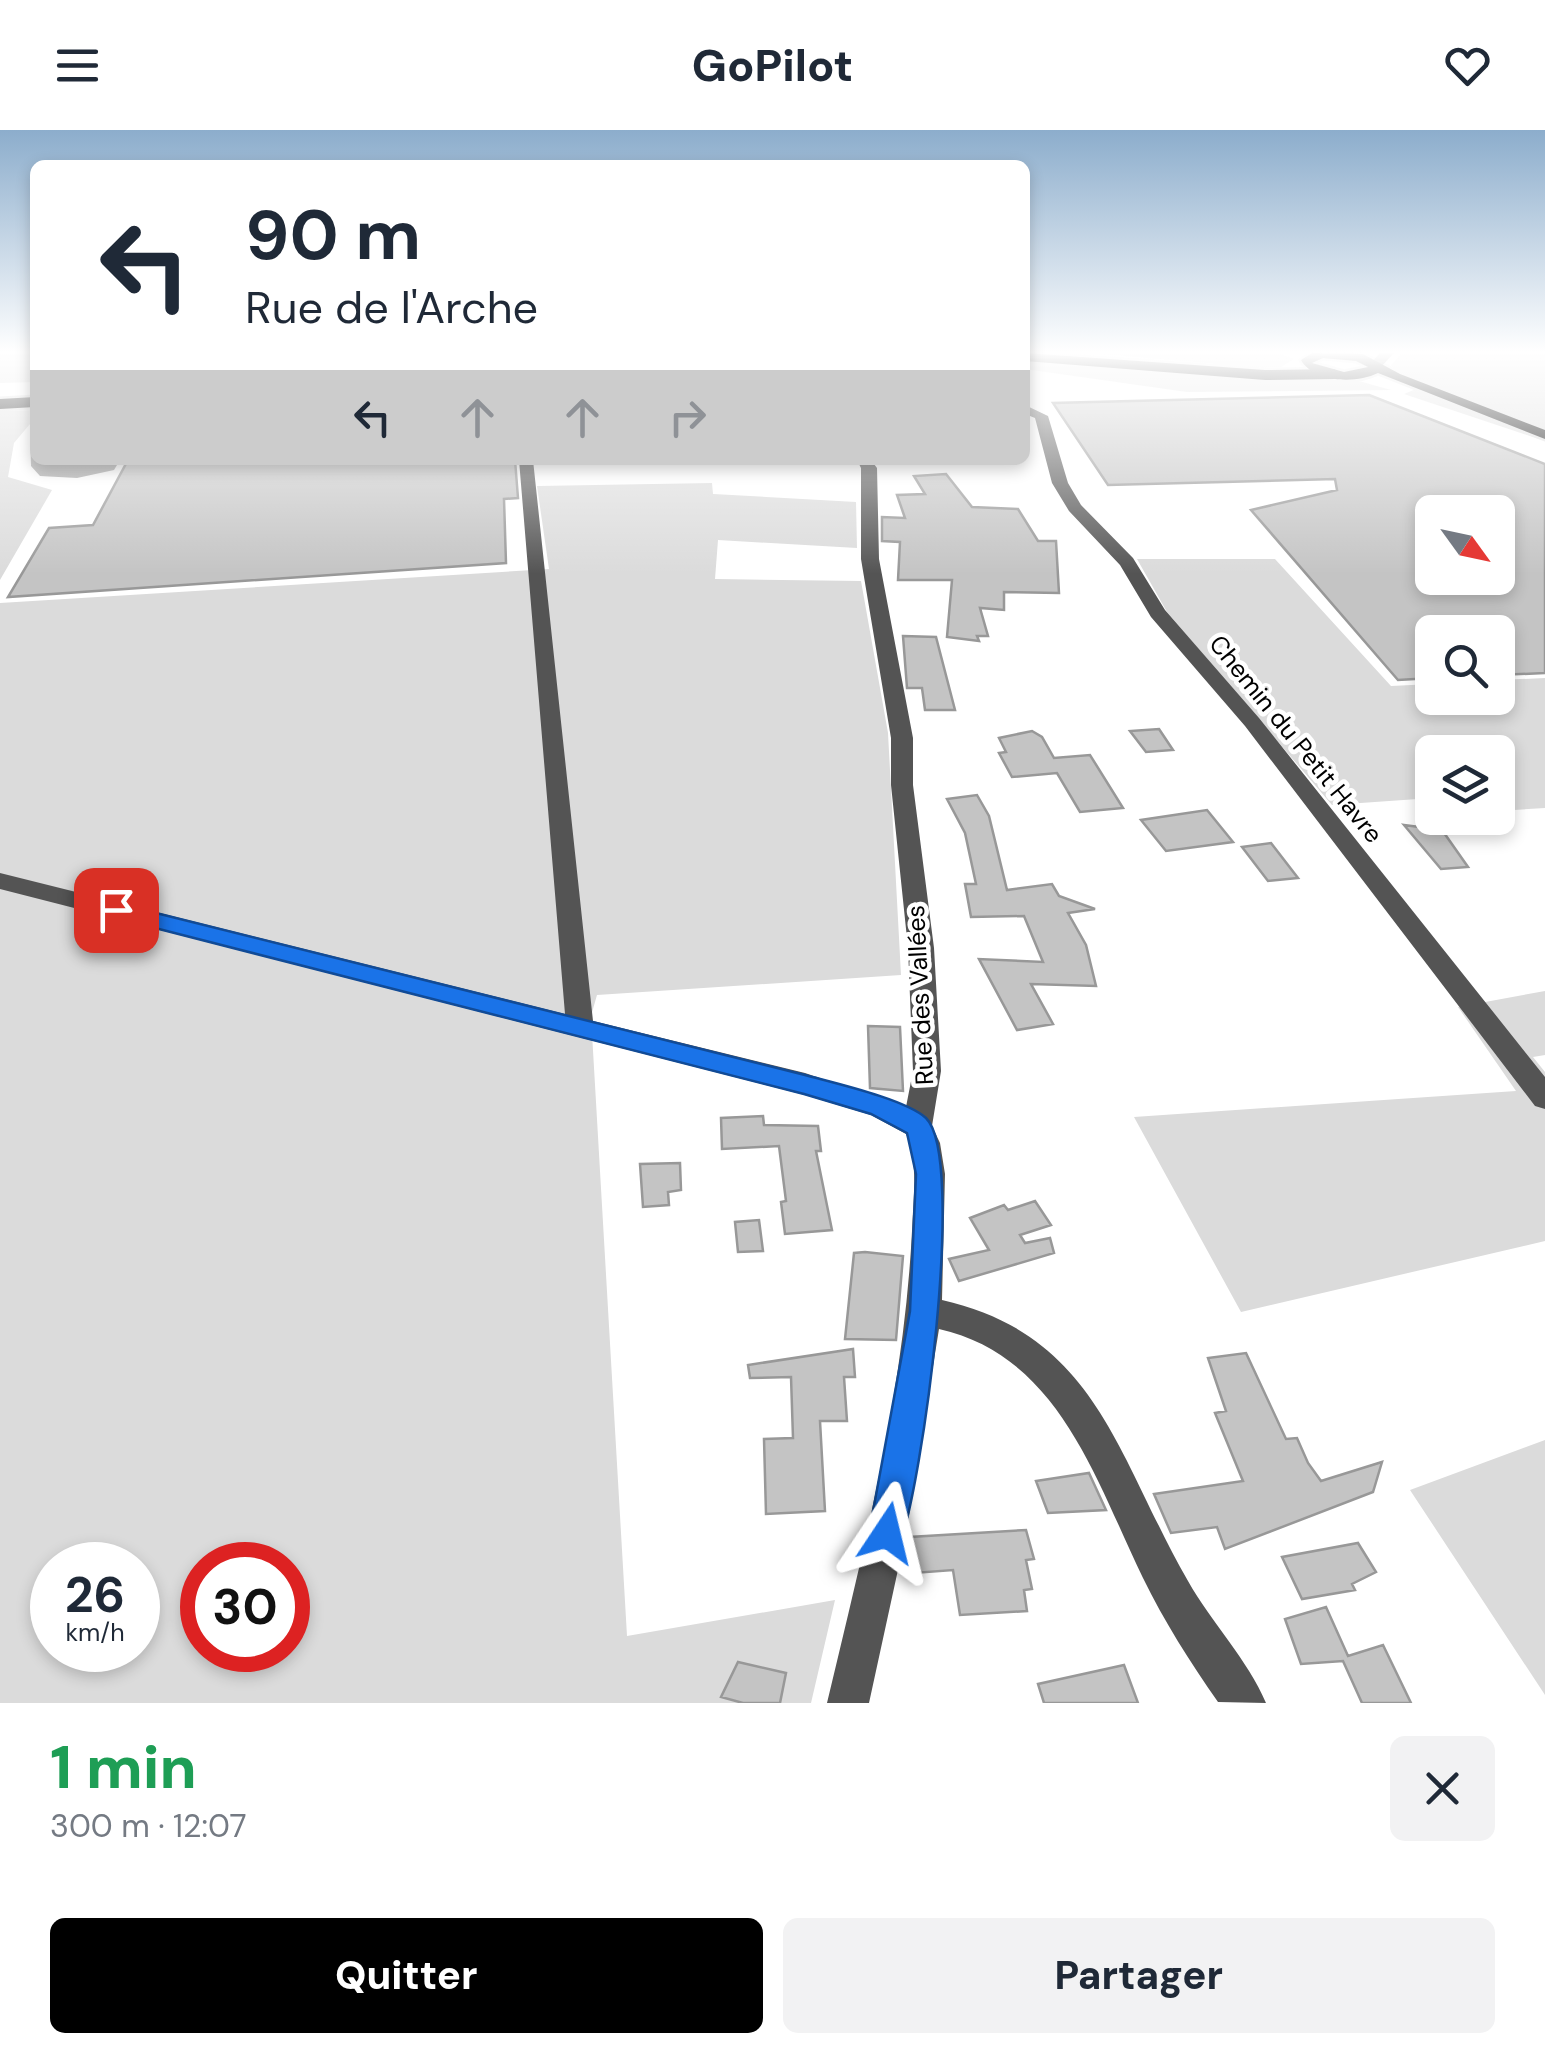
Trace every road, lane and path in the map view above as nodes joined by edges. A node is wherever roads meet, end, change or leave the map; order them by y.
1 (1044, 426) edge
2 (526, 465) edge
3 (867, 465) edge
4 (0, 880) edge
5 (580, 1030) junction
6 (1545, 1098) edge
7 (917, 1126) junction
8 (925, 1311) junction
9 (848, 1703) edge
10 (1246, 1703) edge

1 - 6 street, Chemin du Petit Havre
2 - 5 street
3 - 7 street, Rue des Vallées
4 - 5 street
5 - 7 street
7 - 8 street, Rue des Vallées
8 - 9 street, Rue des Vallées
8 - 10 street

